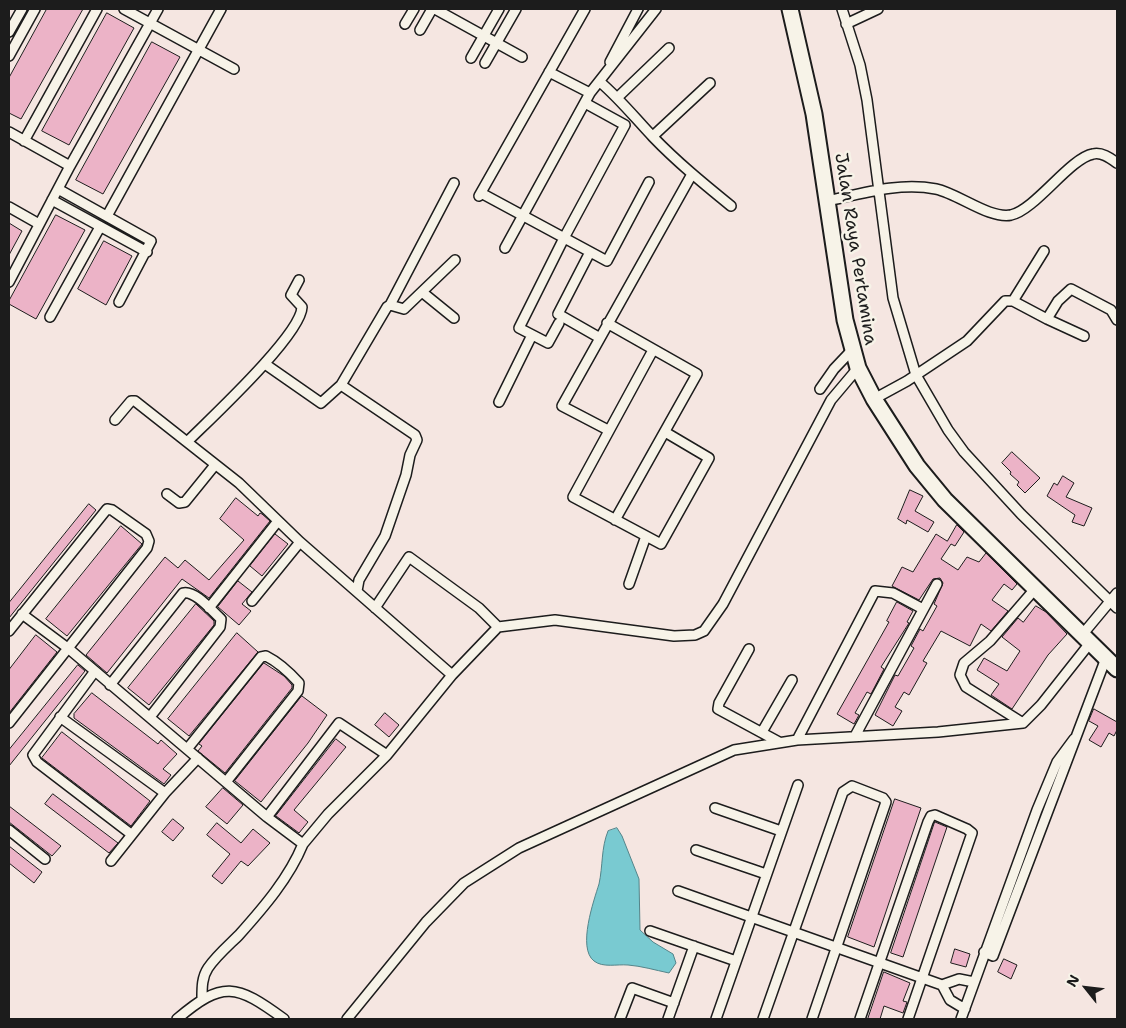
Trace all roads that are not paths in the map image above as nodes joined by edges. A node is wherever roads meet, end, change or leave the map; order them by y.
1 (22, 9) edge
2 (35, 9) edge
3 (97, 9) edge
4 (124, 9) edge
5 (158, 9) edge
6 (221, 9) edge
7 (414, 9) edge
8 (433, 9) edge
9 (499, 9) edge
10 (516, 9) edge
11 (585, 9) edge
12 (638, 9) edge
13 (656, 9) edge
14 (790, 9) edge
15 (842, 9) edge
16 (878, 9) edge
17 (149, 23) junction
18 (405, 24) dead end
19 (846, 24) junction
20 (420, 30) dead end
21 (9, 32) edge
22 (484, 36) junction
23 (496, 43) junction
24 (669, 48) dead end
25 (198, 50) junction
26 (9, 56) edge
27 (522, 57) dead end
28 (471, 58) dead end
29 (485, 63) dead end
30 (234, 69) dead end
31 (549, 72) junction
32 (600, 82) junction
33 (710, 83) dead end
34 (590, 93) junction
35 (618, 97) junction
36 (585, 103) junction
37 (9, 132) edge
38 (652, 136) junction
39 (24, 140) junction
40 (1117, 163) edge
41 (70, 166) junction
42 (692, 174) junction
43 (649, 182) dead end
44 (454, 184) dead end
45 (58, 189) junction
46 (880, 189) junction
47 (52, 200) junction
48 (828, 201) junction
49 (731, 206) dead end
50 (9, 207) edge
51 (523, 215) junction
52 (106, 216) junction
53 (39, 224) junction
54 (100, 227) junction
55 (564, 238) junction
56 (505, 248) dead end
57 (1044, 250) dead end
58 (147, 252) junction
59 (590, 252) junction
60 (455, 260) dead end
61 (299, 280) dead end
62 (9, 282) edge
63 (422, 292) junction
64 (1013, 301) junction
65 (119, 302) dead end
66 (390, 305) junction
67 (50, 317) dead end
68 (454, 318) dead end
69 (1047, 319) junction
70 (1117, 320) edge
71 (558, 323) dead end
72 (607, 323) junction
73 (532, 335) junction
74 (1084, 336) dead end
75 (600, 338) junction
76 (654, 350) junction
77 (852, 350) junction
78 (265, 364) junction
79 (858, 368) junction
80 (916, 375) junction
81 (340, 385) junction
82 (820, 389) dead end
83 (880, 396) junction
84 (499, 402) dead end
85 (115, 420) dead end
86 (608, 430) junction
87 (665, 432) junction
88 (187, 442) junction
89 (215, 465) junction
90 (167, 494) dead end
91 (616, 520) junction
92 (278, 521) junction
93 (646, 536) junction
94 (300, 542) junction
95 (628, 584) dead end
96 (937, 584) dead end
97 (1035, 589) junction
98 (357, 592) junction
99 (1117, 593) edge
100 (252, 601) dead end
101 (1112, 606) edge
102 (209, 608) junction
103 (375, 608) junction
104 (923, 609) junction
105 (22, 614) junction
106 (498, 627) junction
107 (9, 631) edge
108 (1086, 636) junction
109 (748, 648) dead end
110 (69, 649) junction
111 (1106, 658) junction
112 (1117, 669) edge
113 (95, 671) junction
114 (452, 675) junction
115 (792, 680) dead end
116 (110, 685) junction
117 (60, 717) junction
118 (150, 717) junction
119 (9, 723) edge
120 (1023, 723) junction
121 (762, 732) junction
122 (855, 736) junction
123 (797, 740) junction
124 (779, 742) junction
125 (188, 748) junction
126 (387, 755) junction
127 (198, 758) junction
128 (226, 782) junction
129 (798, 785) dead end
130 (166, 792) junction
131 (715, 808) dead end
132 (267, 817) junction
133 (9, 830) edge
134 (781, 831) junction
135 (131, 834) junction
136 (303, 844) junction
137 (696, 850) dead end
138 (45, 859) dead end
139 (111, 860) dead end
140 (766, 874) junction
141 (678, 891) dead end
142 (751, 917) junction
143 (650, 931) dead end
144 (794, 932) junction
145 (694, 946) junction
146 (836, 948) junction
147 (736, 961) junction
148 (879, 963) junction
149 (922, 978) junction
150 (974, 982) junction
151 (942, 985) junction
152 (202, 998) junction
153 (674, 1003) junction
154 (965, 1009) junction
155 (177, 1019) edge
156 (284, 1019) edge
157 (347, 1019) edge
158 (620, 1019) edge
159 (668, 1019) edge
160 (716, 1019) edge
161 (763, 1019) edge
162 (812, 1019) edge
163 (860, 1019) edge
164 (908, 1019) edge
165 (961, 1019) edge

1 - 21 street
2 - 26 street
3 - 39 street
4 - 17 street
5 - 17 street
6 - 25 street
7 - 18 street
8 - 20 street
8 - 22 street
9 - 22 street
10 - 23 street
11 - 31 street
12 - 32 street
13 - 32 street
14 - 48 main road, Jalan Raya Pertamina
15 - 19 street
16 - 19 street
17 - 25 street
17 - 41 street
19 - 46 street
22 - 23 street
22 - 28 street
23 - 27 street
23 - 29 street
24 - 35 street
25 - 30 street
25 - 52 street
31 - 34 street
31 - 51 street
32 - 34 street
32 - 35 street
33 - 38 street
34 - 36 street
35 - 38 street
36 - 51 street
36 - 55 street
37 - 39 street
38 - 42 street
39 - 41 street
40 - 46 street
41 - 45 street
42 - 49 street
42 - 72 street
43 - 59 street
44 - 66 street
45 - 47 street
45 - 52 street
46 - 48 street
46 - 80 street
47 - 53 street
47 - 54 street
48 - 77 main road, Jalan Raya Pertamina
50 - 53 street
51 - 55 street
51 - 56 street
52 - 58 street
53 - 62 street
54 - 58 street
54 - 67 street
55 - 59 street
55 - 73 street
57 - 64 street
58 - 65 street
59 - 75 street
60 - 63 street
61 - 78 street
63 - 66 street
63 - 68 street
64 - 69 street
64 - 80 street
66 - 81 street
69 - 70 street
69 - 74 street
71 - 73 street
72 - 75 street
72 - 76 street
73 - 84 street
75 - 86 street
76 - 86 street
76 - 87 street
77 - 79 main road, Jalan Raya Pertamina
77 - 82 street
78 - 81 street
78 - 88 street
79 - 83 main road, Jalan Raya Pertamina
79 - 106 street
80 - 83 street
80 - 101 street
81 - 98 street
83 - 97 main road, Jalan Raya Pertamina
85 - 88 street
86 - 91 street
87 - 91 street
87 - 93 street
88 - 89 street
89 - 90 street
89 - 92 street
91 - 93 street
92 - 94 street
92 - 102 street
93 - 95 street
94 - 98 street
94 - 100 street
96 - 104 street
97 - 108 main road, Jalan Raya Pertamina
97 - 120 street
98 - 103 street
99 - 101 street
101 - 108 street
102 - 116 street
102 - 118 street
103 - 106 street
103 - 114 street
104 - 122 street
104 - 123 street
105 - 107 street
105 - 110 street
105 - 110 street
106 - 114 street
108 - 111 main road, Jalan Raya Pertamina
108 - 120 street
109 - 121 street
110 - 113 street
110 - 119 street
111 - 112 main road, Jalan Raya Pertamina
111 - 150 street
113 - 116 street
113 - 117 street
114 - 126 street
115 - 121 street
116 - 118 street
117 - 130 street
117 - 135 street
118 - 125 street
120 - 122 street
121 - 124 street
122 - 123 street
123 - 124 street
124 - 157 street
125 - 127 street
125 - 128 street
126 - 132 street
126 - 136 street
127 - 128 street
127 - 130 street
128 - 132 street
129 - 134 street
130 - 135 street
131 - 134 street
132 - 136 street
133 - 138 street
134 - 140 street
135 - 139 street
136 - 152 street
137 - 140 street
140 - 142 street
141 - 142 street
142 - 144 street
142 - 147 street
143 - 145 street
144 - 146 street
144 - 146 street
144 - 161 street
145 - 147 street
145 - 153 street
146 - 148 street
146 - 162 street
147 - 160 street
148 - 149 street
148 - 149 street
148 - 163 street
149 - 151 street
149 - 164 street
150 - 151 street
150 - 154 street
151 - 154 street
152 - 155 street
152 - 156 street
153 - 158 street
153 - 159 street
154 - 165 street

